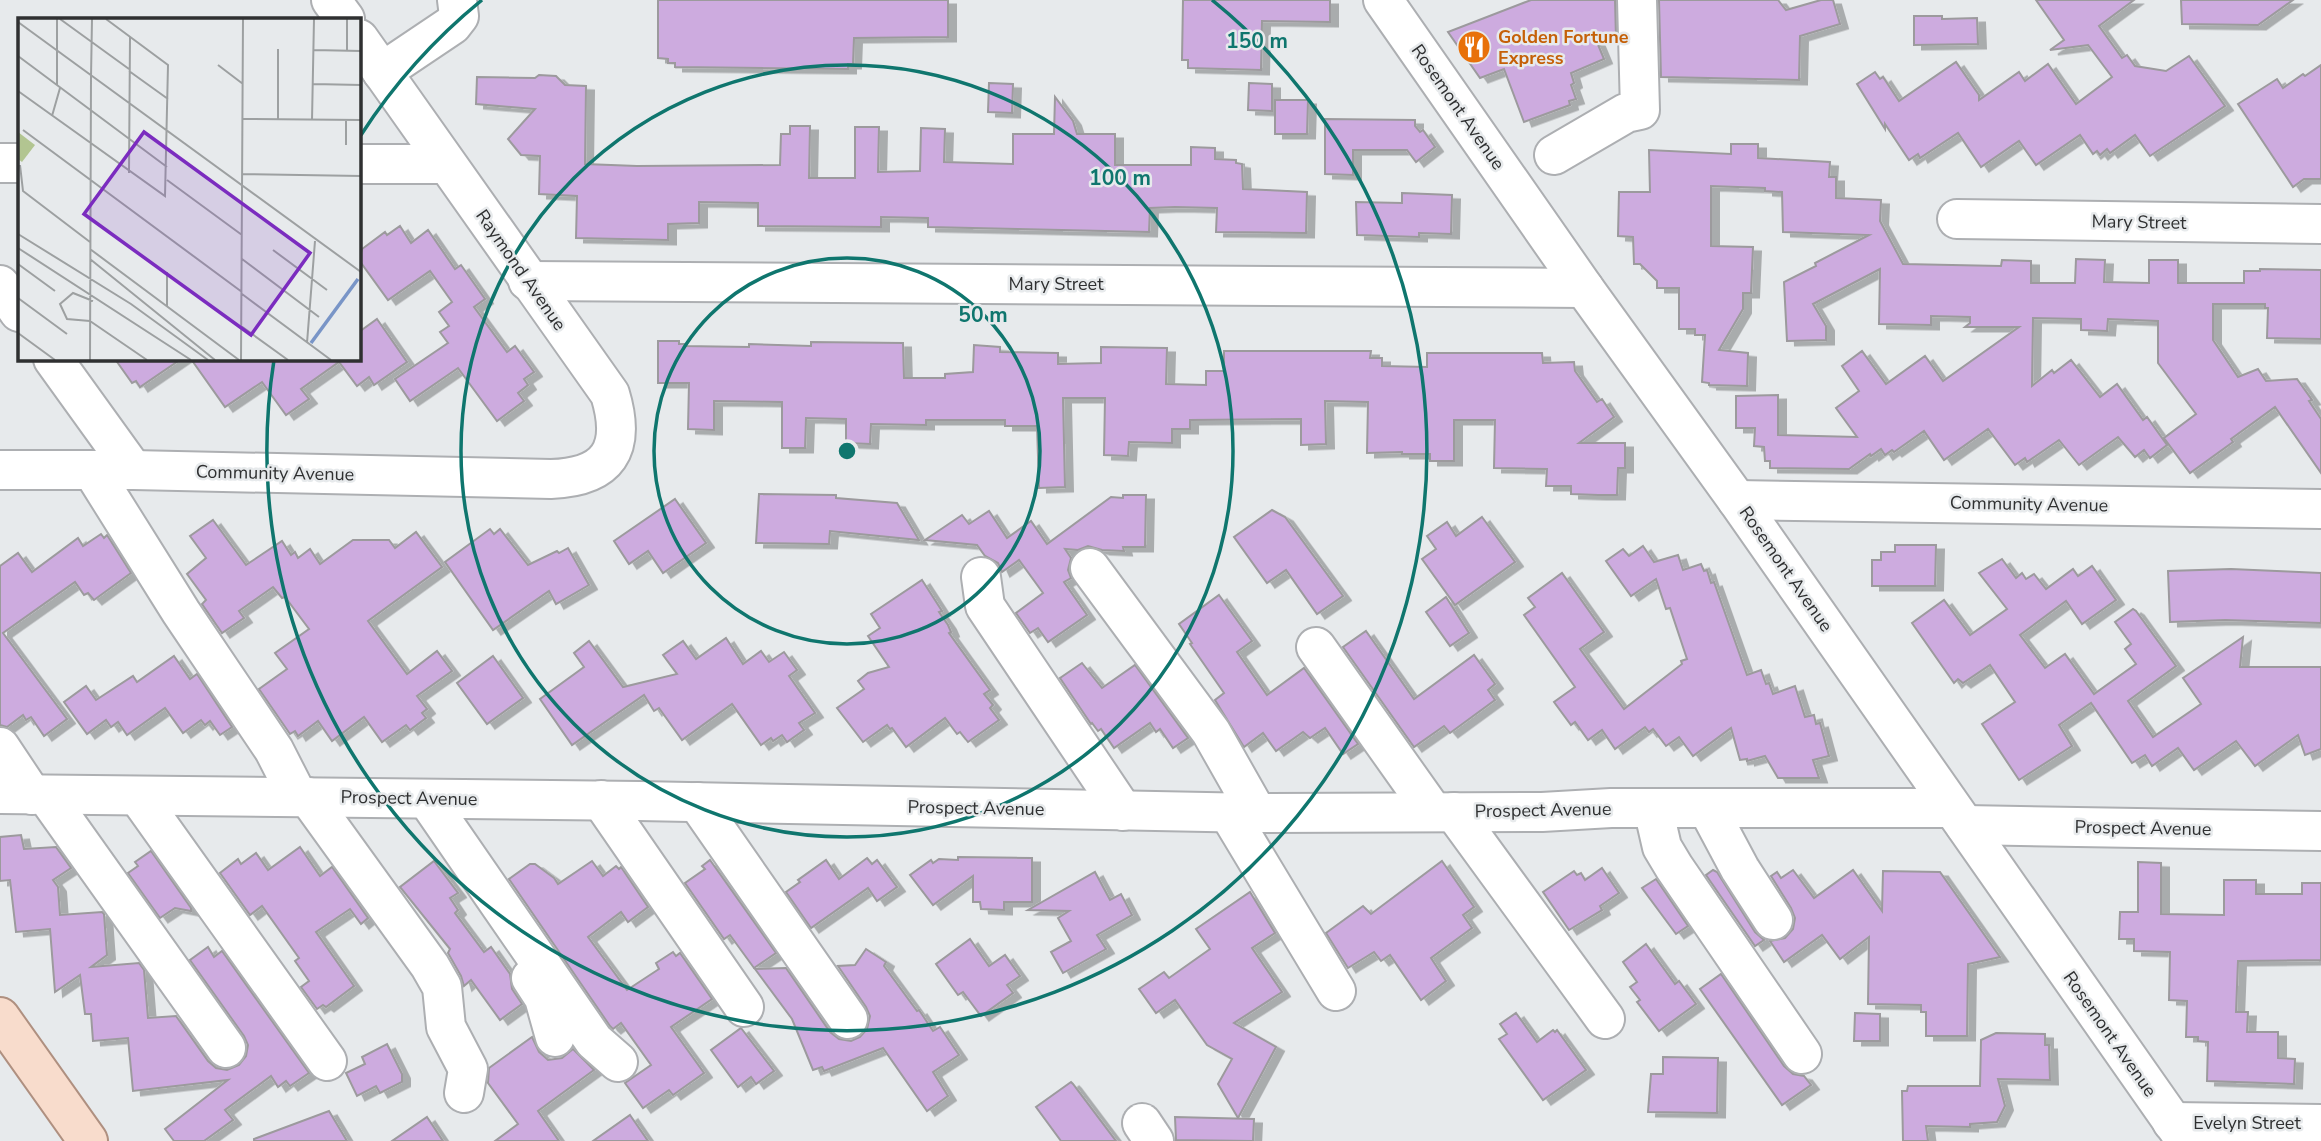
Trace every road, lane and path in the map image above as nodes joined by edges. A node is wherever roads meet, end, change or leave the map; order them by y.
1 (331, 0) edge
2 (457, 0) edge
3 (1383, 0) edge
4 (1637, 0) edge
5 (344, 18) edge
6 (360, 40) edge
7 (382, 72) junction
8 (1554, 155) dead end
9 (0, 163) edge
10 (18, 163) edge
11 (360, 163) edge
12 (446, 164) junction
13 (1957, 219) dead end
14 (2321, 224) edge
15 (528, 281) junction
16 (0, 285) edge
17 (1584, 288) junction
18 (18, 311) edge
19 (54, 360) edge
20 (0, 470) edge
21 (92, 470) junction
22 (132, 470) junction
23 (551, 479) joint
24 (1737, 500) junction
25 (2321, 509) edge
26 (1090, 568) dead end
27 (981, 576) dead end
28 (1316, 647) dead end
29 (0, 747) edge
30 (26, 795) edge
31 (138, 796) junction
32 (303, 797) junction
33 (418, 799) junction
34 (601, 800) junction
35 (697, 802) junction
36 (1653, 808) junction
37 (1708, 809) junction
38 (1123, 811) junction
39 (1242, 812) junction
40 (1443, 812) junction
41 (1958, 817) junction
42 (2321, 831) edge
43 (1773, 920) dead end
44 (1336, 991) dead end
45 (744, 1007) dead end
46 (0, 1017) edge
47 (848, 1019) dead end
48 (1605, 1019) dead end
49 (555, 1037) dead end
50 (226, 1048) dead end
51 (1802, 1054) dead end
52 (327, 1061) dead end
53 (618, 1062) dead end
54 (464, 1093) dead end
55 (2321, 1124) edge
56 (2179, 1132) edge
57 (88, 1141) edge

1 - 5 street
2 - 7 street
3 - 17 street, Rosemont Avenue
4 - 8 street
6 - 7 street, Raymond Avenue
7 - 12 street, Raymond Avenue
9 - 10 street
11 - 12 street
12 - 15 street, Raymond Avenue
13 - 14 street, Mary Street
15 - 17 street, Mary Street
15 - 23 street, Raymond Avenue
16 - 18 street
17 - 24 street, Rosemont Avenue
19 - 22 street
20 - 21 street, Community Avenue
21 - 22 street, Community Avenue
21 - 32 street
22 - 23 street, Community Avenue
24 - 25 street, Community Avenue
24 - 41 street, Rosemont Avenue
26 - 39 street
27 - 38 street
28 - 40 street
29 - 30 street
30 - 31 street, Prospect Avenue
30 - 50 street
31 - 32 street, Prospect Avenue
31 - 52 street
32 - 33 street, Prospect Avenue
32 - 54 street
33 - 34 street, Prospect Avenue
33 - 49 street
33 - 53 street
34 - 35 street, Prospect Avenue
34 - 45 street
35 - 38 street, Prospect Avenue
35 - 47 street
36 - 37 street, Prospect Avenue
36 - 40 street, Prospect Avenue
36 - 51 street
37 - 41 street, Prospect Avenue
37 - 43 street
38 - 39 street, Prospect Avenue
39 - 40 street, Prospect Avenue
39 - 44 street
40 - 48 street
41 - 42 street, Prospect Avenue
41 - 56 street, Rosemont Avenue
46 - 57 main road
55 - 56 street, Evelyn Street

